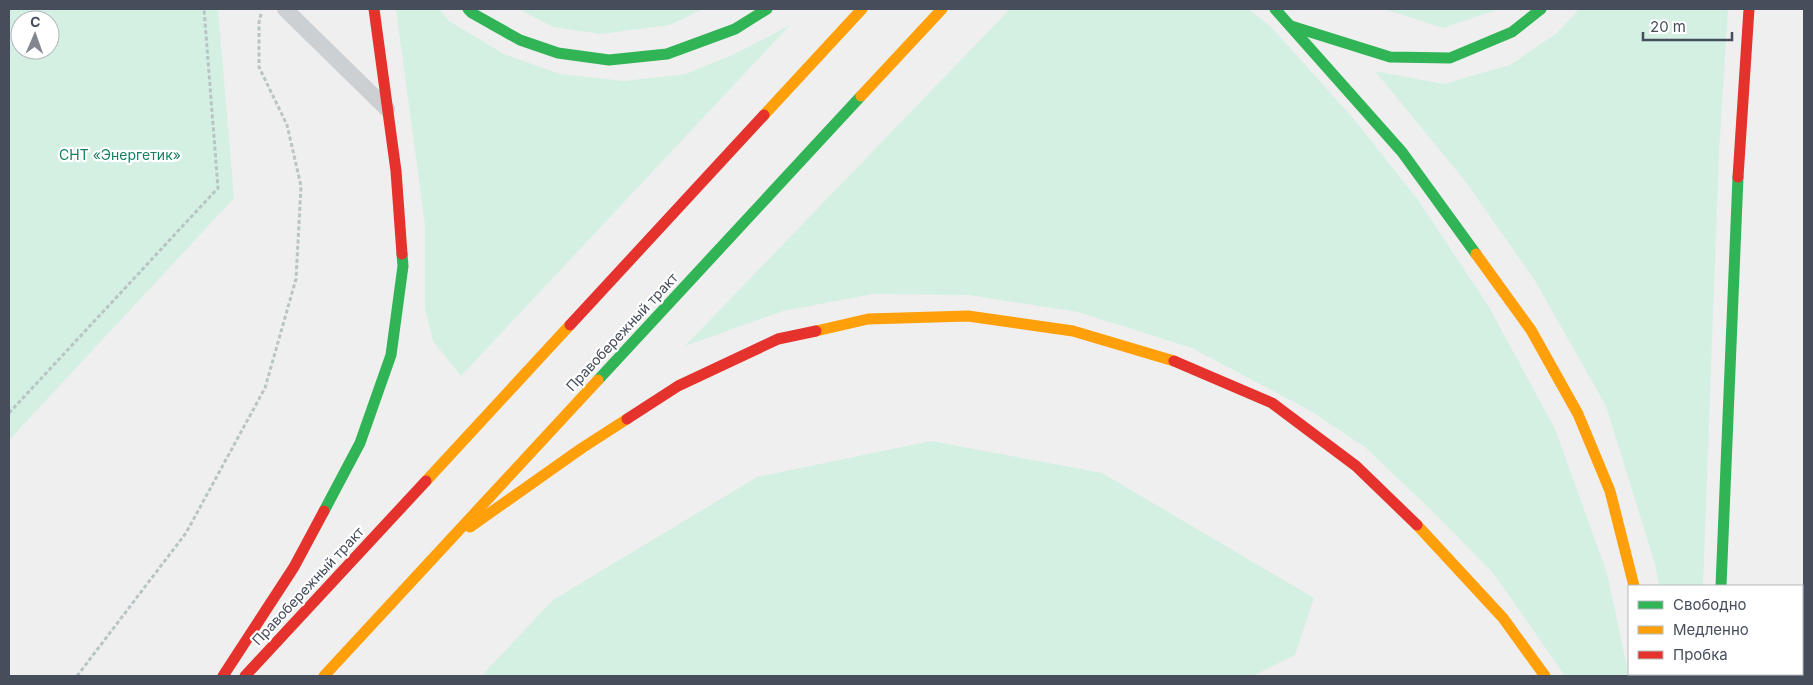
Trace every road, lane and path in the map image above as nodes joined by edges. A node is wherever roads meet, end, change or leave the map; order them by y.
1 (204, 9) edge
2 (263, 9) edge
3 (285, 9) edge
4 (374, 9) edge
5 (468, 9) edge
6 (767, 9) edge
7 (862, 9) edge
8 (942, 9) edge
9 (1275, 9) edge
10 (1541, 9) edge
11 (1749, 9) edge
12 (1290, 26) junction
13 (387, 109) junction
14 (9, 413) edge
15 (448, 543) junction
16 (1634, 585) edge
17 (1721, 585) edge
18 (76, 676) edge
19 (223, 676) edge
20 (245, 676) edge
21 (324, 676) edge
22 (1545, 676) edge

1 - 14 path
2 - 18 path
3 - 13 lane
4 - 13 main road
5 - 6 main road
7 - 20 main road, Правобережный тракт
8 - 15 main road, Правобережный тракт
9 - 12 main road
10 - 12 main road
11 - 17 main road
12 - 16 main road
13 - 19 main road
15 - 21 main road, Правобережный тракт
15 - 22 main road

